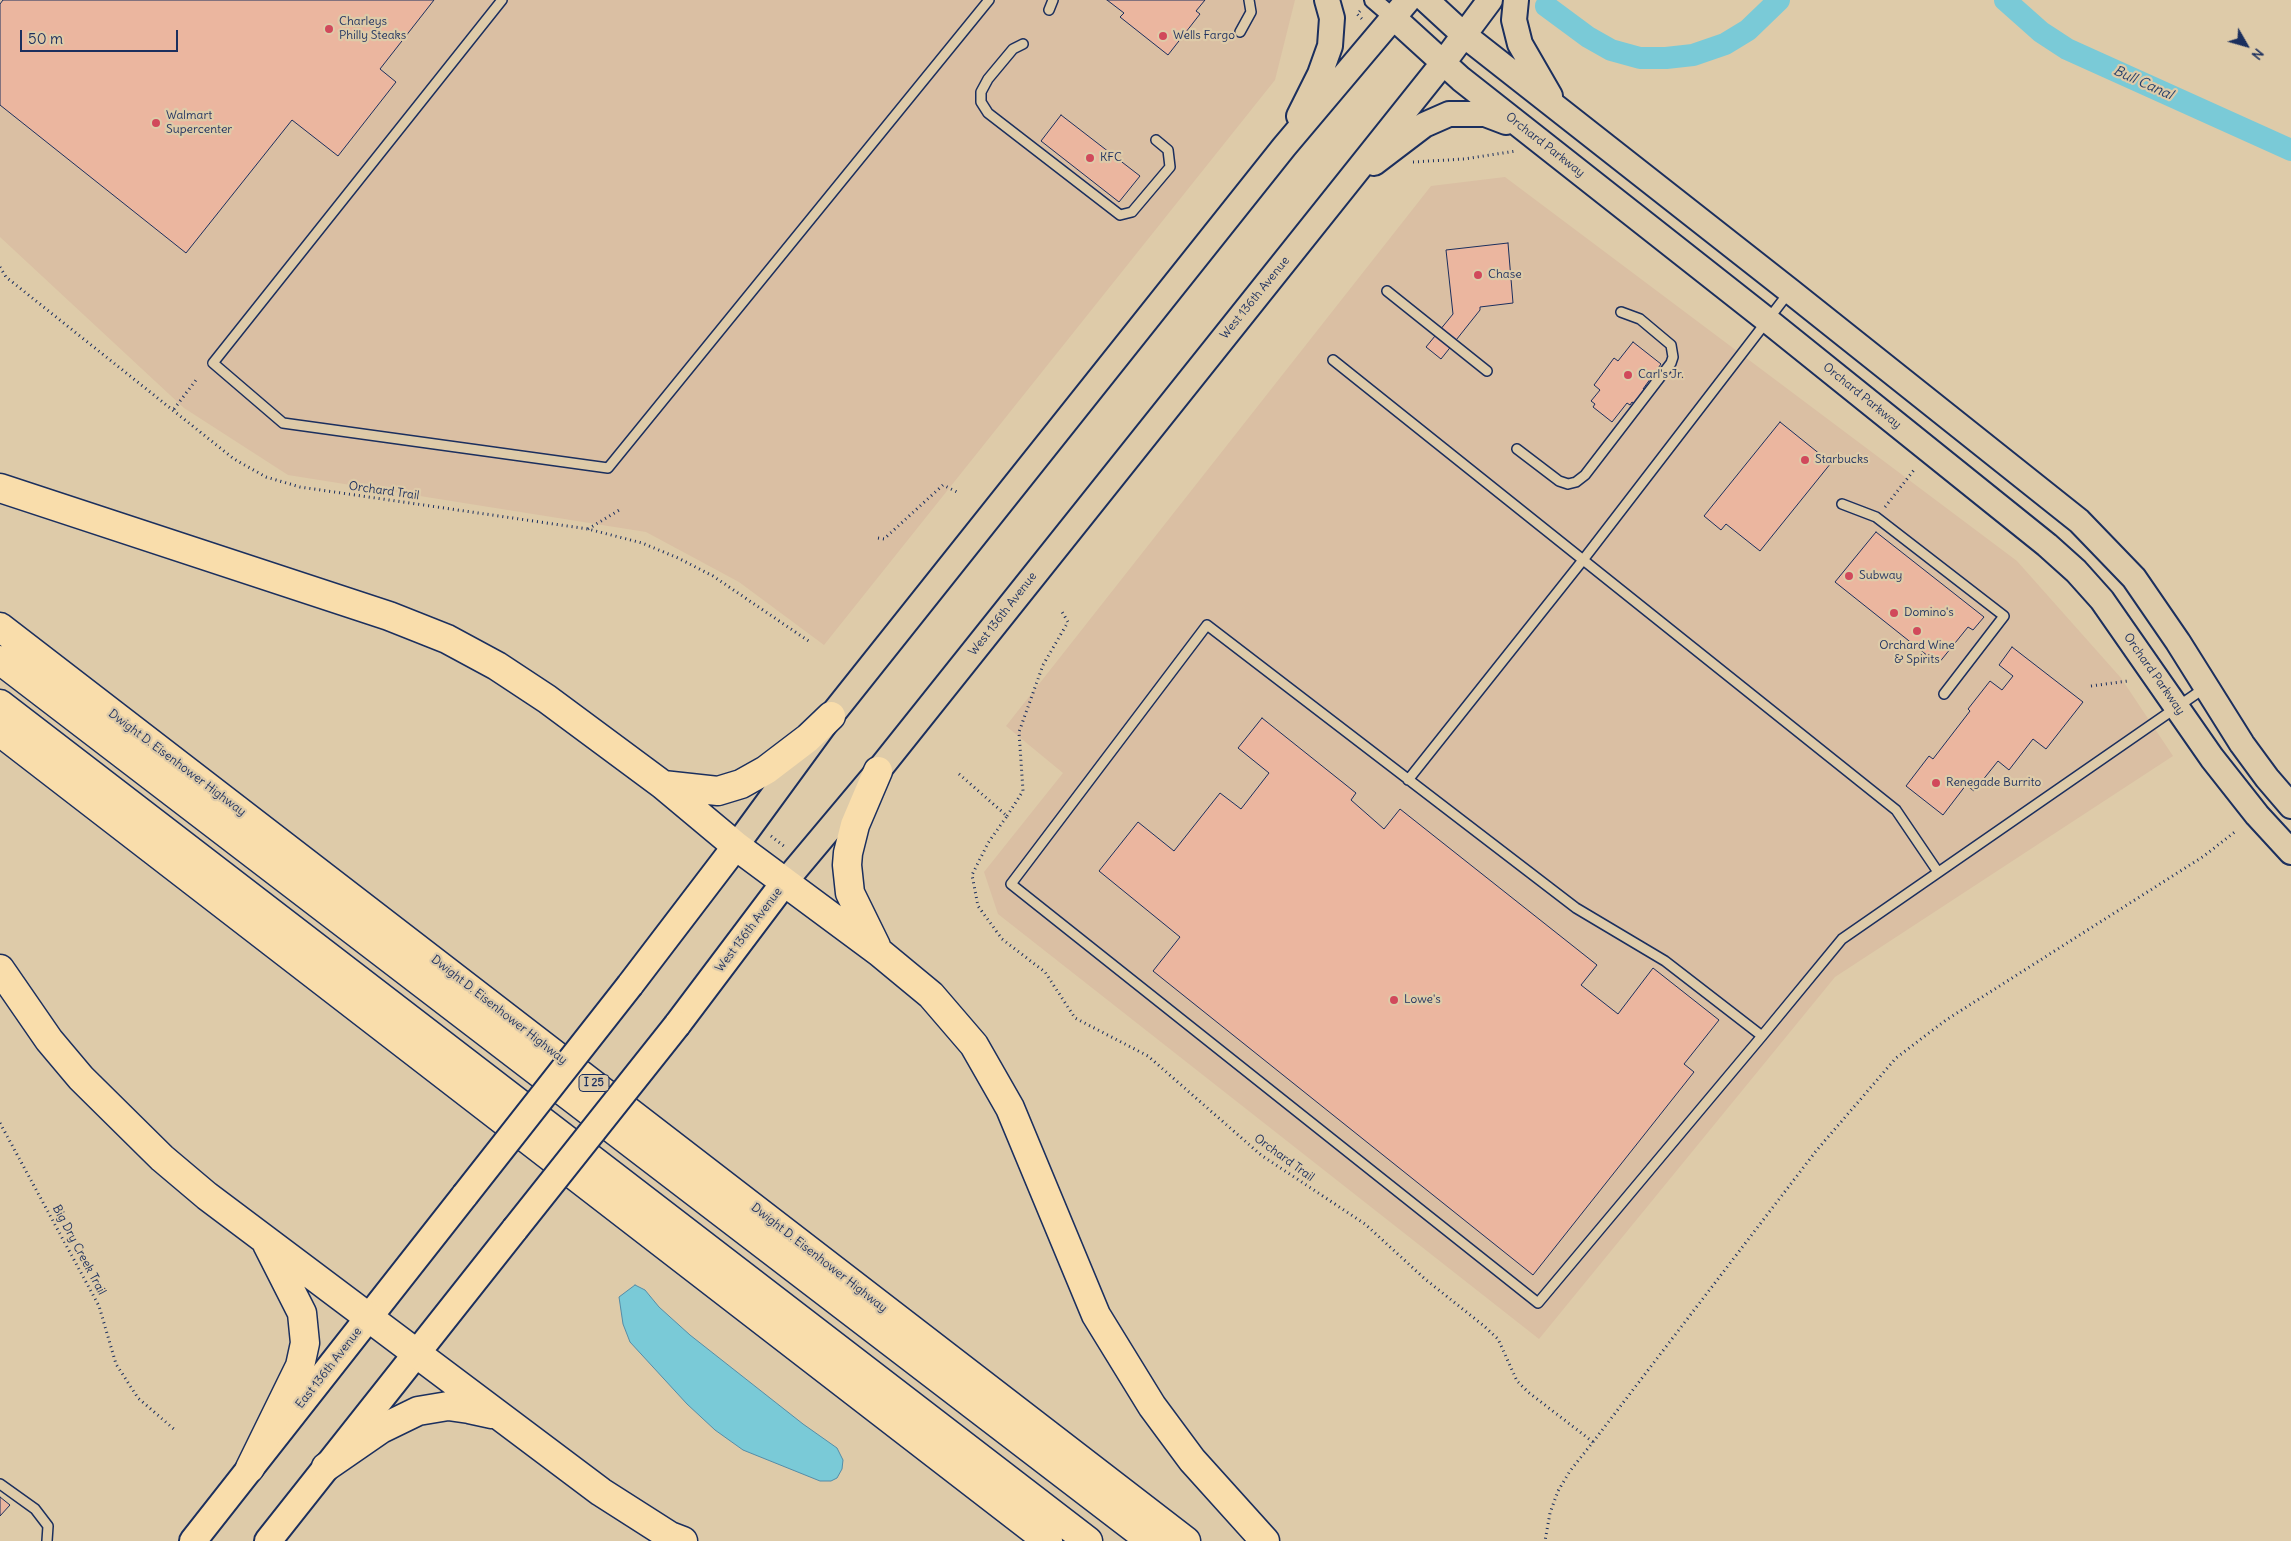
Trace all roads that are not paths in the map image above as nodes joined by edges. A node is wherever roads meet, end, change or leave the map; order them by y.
1 (502, 0) edge
2 (989, 0) edge
3 (1054, 0) edge
4 (1249, 0) edge
5 (1327, 0) edge
6 (1373, 0) edge
7 (1408, 0) edge
8 (1426, 0) edge
9 (1490, 0) edge
10 (1516, 0) edge
11 (1049, 10) dead end
12 (1394, 18) junction
13 (1240, 32) dead end
14 (1464, 35) junction
15 (1023, 44) dead end
16 (1443, 63) junction
17 (1558, 108) junction
18 (1156, 140) dead end
19 (1527, 143) junction
20 (1284, 147) junction
21 (1342, 189) junction
22 (1387, 291) dead end
23 (1790, 291) junction
24 (1621, 312) dead end
25 (1767, 320) junction
26 (1334, 360) dead end
27 (1487, 370) dead end
28 (1517, 449) dead end
29 (0, 488) edge
30 (1842, 504) dead end
31 (1583, 560) junction
32 (0, 627) edge
33 (0, 660) edge
34 (2206, 686) junction
35 (1944, 694) dead end
36 (0, 704) edge
37 (2177, 707) junction
38 (831, 716) junction
39 (0, 732) edge
40 (878, 771) junction
41 (1408, 780) junction
42 (663, 785) junction
43 (2291, 806) edge
44 (736, 846) junction
45 (2291, 852) edge
46 (1938, 872) junction
47 (784, 883) junction
48 (879, 952) junction
49 (0, 969) edge
50 (1762, 1036) junction
51 (266, 1240) junction
52 (368, 1318) junction
53 (416, 1353) junction
54 (499, 1416) junction
55 (326, 1467) junction
56 (250, 1468) junction
57 (0, 1484) edge
58 (47, 1541) edge
59 (192, 1541) edge
60 (268, 1541) edge
61 (683, 1541) edge
62 (1048, 1541) edge
63 (1088, 1541) edge
64 (1151, 1541) edge
65 (1186, 1541) edge
66 (1265, 1541) edge

1 - 2 lane
3 - 11 lane
4 - 13 lane
5 - 20 main road
6 - 12 street, Orchard Parkway
7 - 12 main road
8 - 14 main road
9 - 14 main road, West 136th Avenue
10 - 17 main road
12 - 16 main road, Orchard Parkway
12 - 20 main road
14 - 16 main road, West 136th Avenue
14 - 17 main road
15 - 18 lane
16 - 19 main road, Orchard Parkway
16 - 21 main road, West 136th Avenue
17 - 23 main road
19 - 21 main road
19 - 25 main road, Orchard Parkway
20 - 38 main road
21 - 40 main road, West 136th Avenue
22 - 27 lane
23 - 25 lane
23 - 34 main road
24 - 28 lane
25 - 31 lane
25 - 37 main road, Orchard Parkway
26 - 31 lane
29 - 42 highway
30 - 35 lane
31 - 41 lane
31 - 46 lane
32 - 65 highway, Dwight D. Eisenhower Highway / I 25
33 - 64 highway
34 - 37 lane
34 - 43 main road
36 - 63 highway
37 - 45 main road, Orchard Parkway
37 - 46 lane
38 - 42 highway
38 - 44 main road
39 - 62 highway
40 - 47 main road, West 136th Avenue
40 - 48 highway
41 - 50 lane
41 - 50 lane
42 - 44 highway
44 - 47 highway
44 - 52 main road, East 136th Avenue, bridge
46 - 50 lane
47 - 48 highway
47 - 53 main road, West 136th Avenue, bridge
48 - 66 highway
49 - 51 highway
51 - 52 highway
51 - 56 highway
52 - 53 highway
52 - 56 main road, East 136th Avenue
53 - 54 highway
53 - 55 main road
54 - 55 highway
54 - 61 highway
55 - 60 main road
56 - 59 main road, East 136th Avenue
57 - 58 lane

